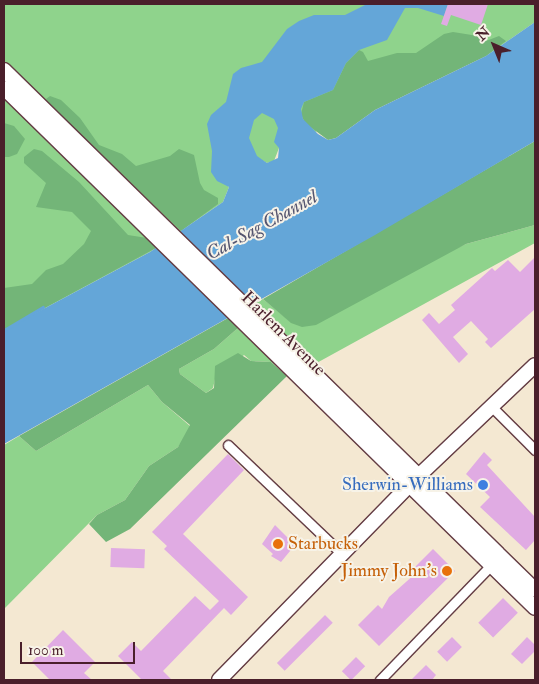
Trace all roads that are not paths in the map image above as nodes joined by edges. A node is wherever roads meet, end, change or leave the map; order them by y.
1 (4, 70) edge
2 (4, 88) edge
3 (150, 222) junction
4 (257, 327) junction
5 (535, 365) edge
6 (491, 406) junction
7 (228, 445) dead end
8 (535, 450) edge
9 (419, 476) junction
10 (408, 486) junction
11 (342, 554) junction
12 (495, 560) junction
13 (535, 590) edge
14 (535, 608) edge
15 (219, 680) edge
16 (380, 680) edge

1 - 3 main road, Harlem Avenue
2 - 3 main road, Harlem Avenue
3 - 4 main road, Harlem Avenue
4 - 9 main road, Harlem Avenue
4 - 10 main road, Harlem Avenue
5 - 6 main road
6 - 8 street
6 - 9 main road
7 - 11 street
9 - 10 main road
9 - 12 main road, Harlem Avenue
10 - 11 main road
10 - 12 main road, Harlem Avenue
11 - 15 main road
12 - 13 main road, Harlem Avenue
12 - 14 main road, Harlem Avenue
12 - 16 street

